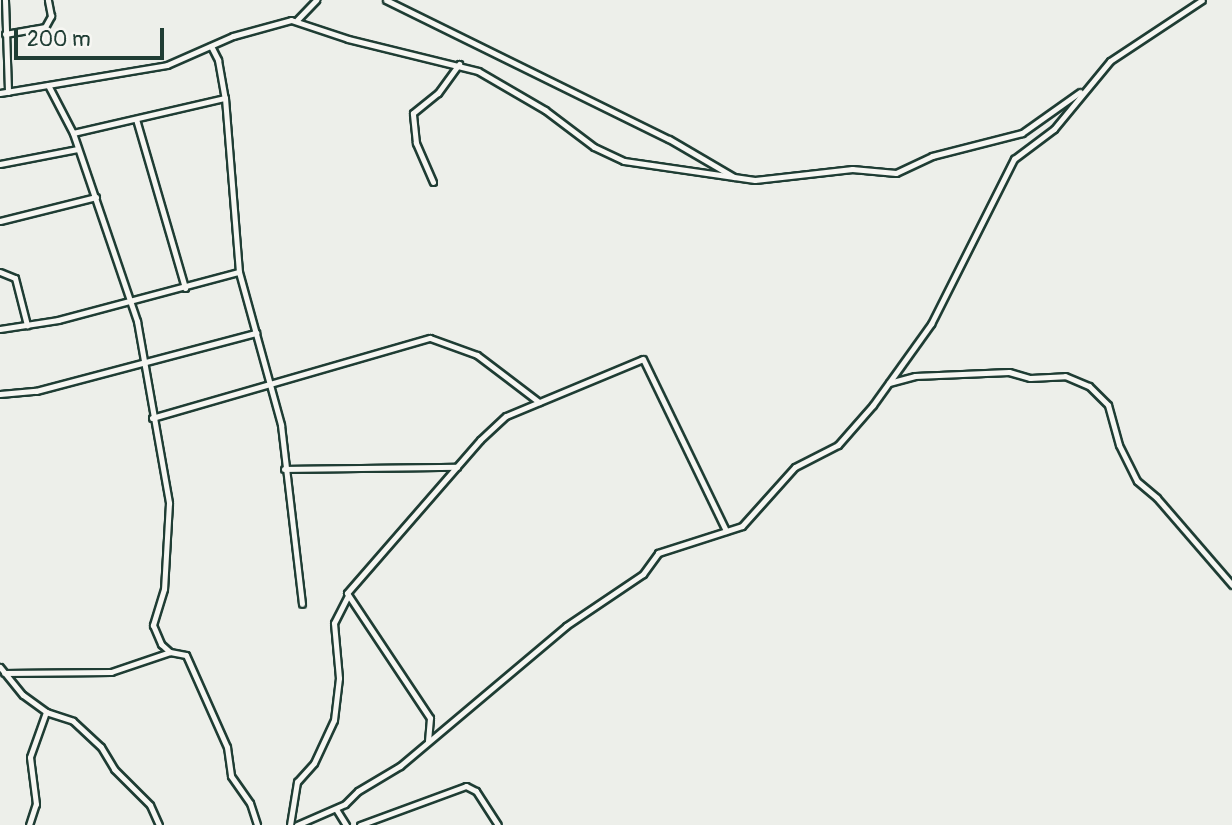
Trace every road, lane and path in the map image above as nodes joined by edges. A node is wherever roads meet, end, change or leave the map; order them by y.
1 (5, 0) edge
2 (48, 0) edge
3 (316, 0) edge
4 (386, 0) edge
5 (1202, 0) edge
6 (296, 20) junction
7 (5, 34) junction
8 (211, 46) junction
9 (459, 64) junction
10 (48, 85) junction
11 (1083, 90) junction
12 (8, 92) junction
13 (0, 93) edge
14 (225, 98) junction
15 (136, 119) junction
16 (73, 133) junction
17 (78, 149) junction
18 (0, 163) edge
19 (737, 179) junction
20 (433, 182) dead end
21 (96, 197) junction
22 (0, 220) edge
23 (0, 272) edge
24 (239, 272) junction
25 (185, 288) junction
26 (131, 301) junction
27 (27, 325) junction
28 (0, 329) edge
29 (256, 333) junction
30 (144, 362) junction
31 (889, 383) junction
32 (271, 387) junction
33 (0, 394) edge
34 (539, 402) junction
35 (152, 418) junction
36 (457, 467) junction
37 (284, 469) junction
38 (726, 531) junction
39 (1232, 585) edge
40 (348, 594) junction
41 (302, 604) dead end
42 (170, 652) junction
43 (0, 667) edge
44 (4, 673) junction
45 (47, 712) junction
46 (427, 744) junction
47 (336, 809) junction
48 (29, 825) edge
49 (159, 825) edge
50 (257, 825) edge
51 (290, 825) edge
52 (297, 825) edge
53 (346, 825) edge
54 (360, 825) edge
55 (498, 825) edge

1 - 7 street
2 - 7 street
3 - 6 street
4 - 19 street
5 - 11 street
6 - 8 street
6 - 9 street
7 - 12 street
8 - 10 street
8 - 14 street
9 - 19 street
9 - 20 street
10 - 12 street
10 - 16 street
11 - 19 street
11 - 31 street
12 - 13 street
14 - 15 street
14 - 24 street
15 - 16 street
15 - 25 street
16 - 17 street
17 - 18 street
17 - 21 street
21 - 22 street
21 - 26 street
23 - 27 street
24 - 25 street
24 - 29 street
25 - 26 street
26 - 27 street
26 - 30 street
27 - 28 street
29 - 30 street
29 - 32 street
30 - 33 street
30 - 35 street
31 - 38 street
31 - 39 street
32 - 34 street
32 - 35 street
32 - 37 street
34 - 36 street
34 - 38 street
35 - 42 street
36 - 37 street
36 - 40 street
37 - 41 street
38 - 46 street
40 - 46 street
40 - 51 street
42 - 44 street
42 - 50 street
43 - 44 street
44 - 45 street
45 - 48 street
45 - 49 street
46 - 47 street
47 - 52 street
47 - 53 street
54 - 55 street

